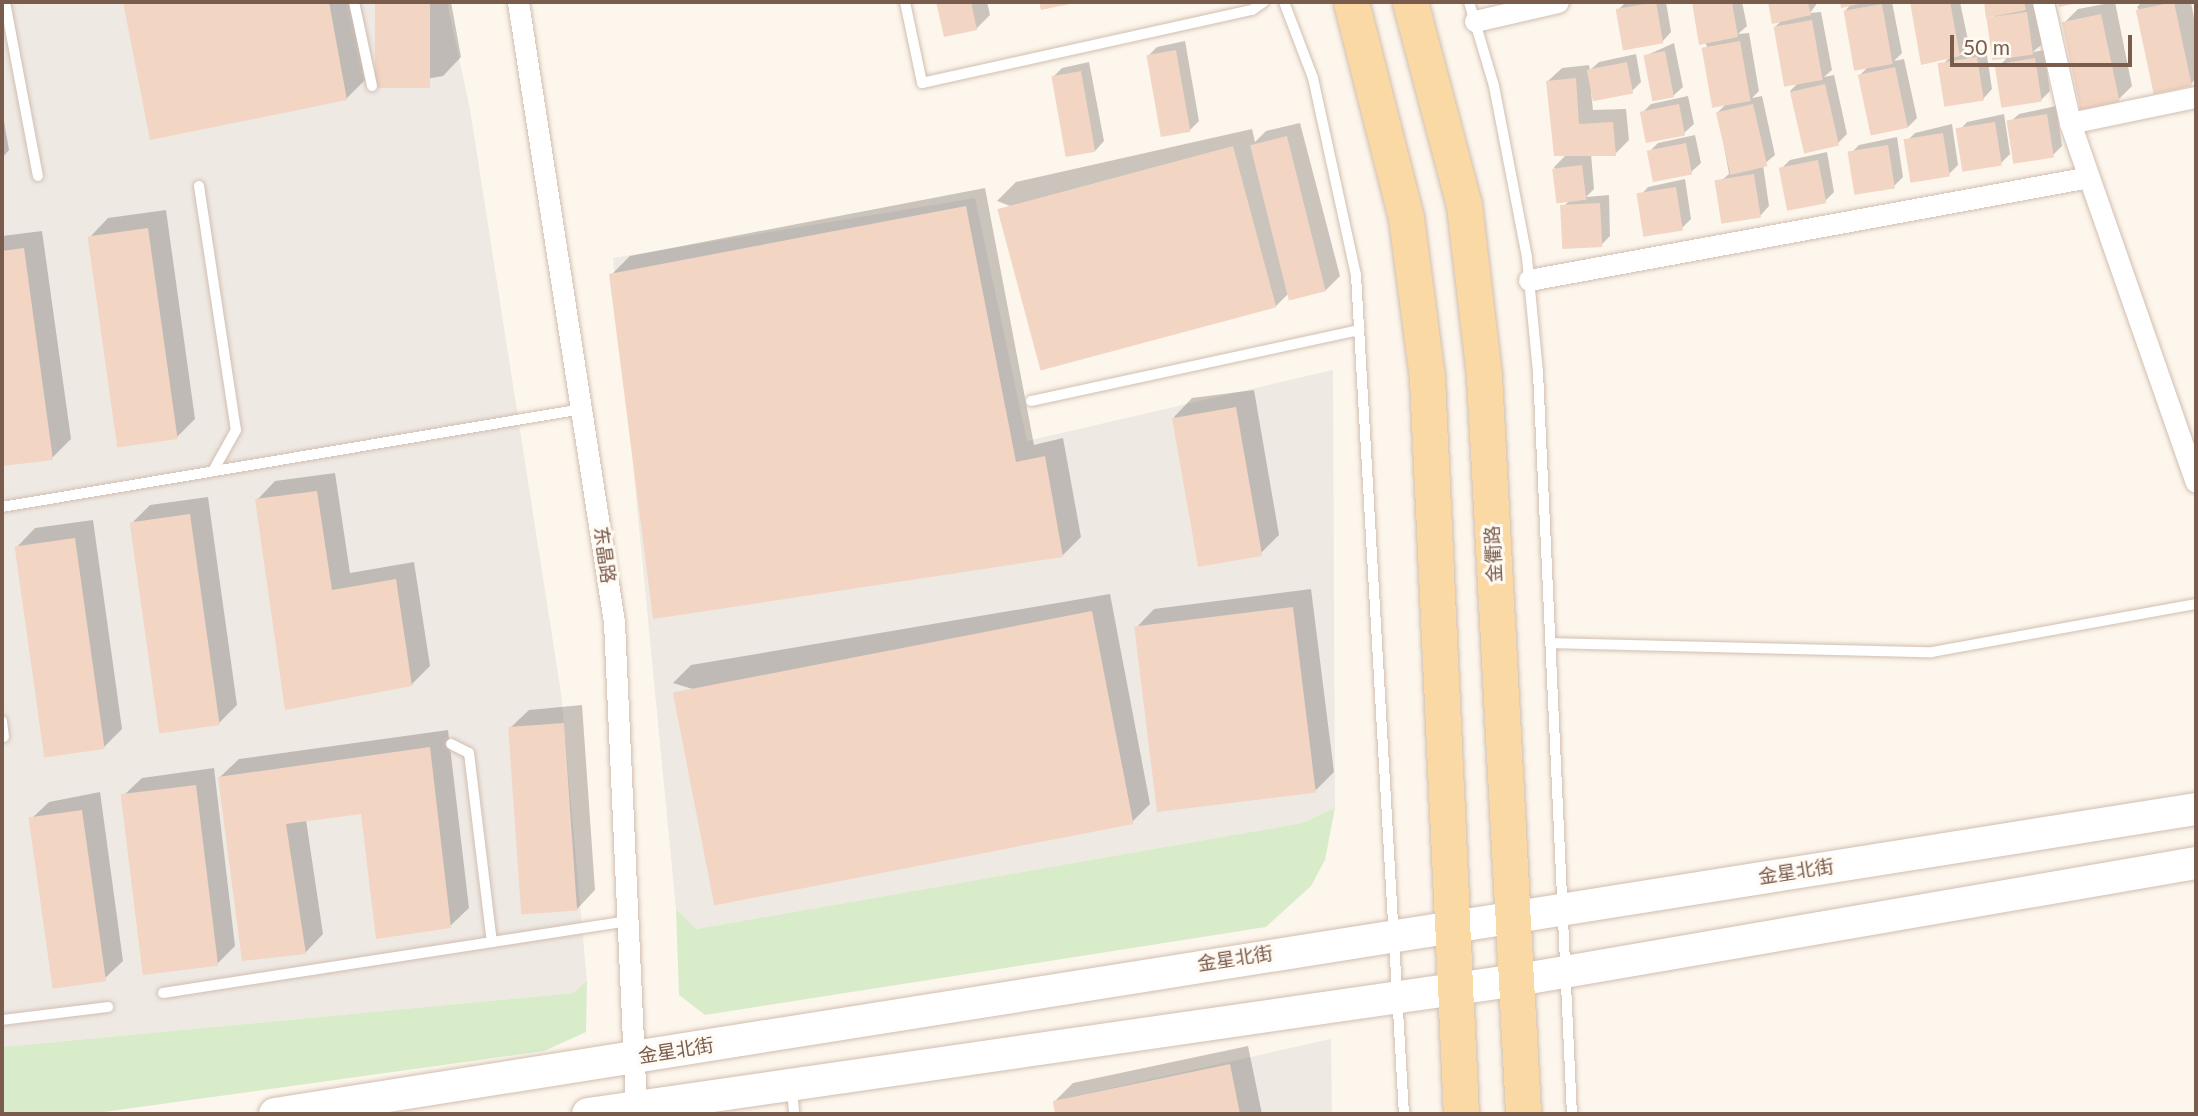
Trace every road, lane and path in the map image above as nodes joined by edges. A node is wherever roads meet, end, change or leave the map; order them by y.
1 (5, 2) edge
2 (354, 2) edge
3 (518, 2) edge
4 (905, 2) edge
5 (1264, 2) edge
6 (1284, 2) edge
7 (1351, 2) edge
8 (1410, 2) edge
9 (1558, 2) edge
10 (2043, 2) edge
11 (1472, 11) edge
12 (372, 86) dead end
13 (2196, 97) edge
14 (2070, 124) junction
15 (38, 176) dead end
16 (2089, 177) junction
17 (199, 186) dead end
18 (1529, 280) junction
19 (1359, 330) junction
20 (1031, 401) dead end
21 (583, 409) junction
22 (213, 471) junction
23 (2196, 482) edge
24 (2, 507) edge
25 (2196, 604) edge
26 (1552, 643) junction
27 (2, 721) edge
28 (4, 737) dead end
29 (451, 744) dead end
30 (2196, 809) edge
31 (2196, 863) edge
32 (1561, 907) junction
33 (1511, 915) junction
34 (626, 921) junction
35 (1451, 923) junction
36 (1395, 932) junction
37 (492, 942) junction
38 (1564, 972) junction
39 (1518, 980) junction
40 (1456, 989) junction
41 (163, 993) dead end
42 (1398, 998) junction
43 (108, 1007) dead end
44 (2, 1020) edge
45 (632, 1057) junction
46 (793, 1099) edge
47 (636, 1110) edge
48 (275, 1114) edge
49 (589, 1114) edge
50 (1404, 1114) edge
51 (1461, 1114) edge
52 (1523, 1114) edge
53 (1572, 1114) edge

1 - 15 lane
2 - 12 lane
3 - 21 street, 东晶路
4 - 5 lane
6 - 19 lane
7 - 35 main road
8 - 33 main road, 金衢路
9 - 11 street
10 - 14 street
11 - 18 lane
13 - 14 street
14 - 16 street
16 - 18 street
16 - 23 street
17 - 22 lane
18 - 26 lane
19 - 20 lane
19 - 36 lane
21 - 22 lane
21 - 34 street, 东晶路
22 - 24 lane
25 - 26 lane
26 - 32 lane
27 - 28 lane
29 - 37 lane
30 - 32 main road, 金星北街
31 - 38 main road
32 - 33 main road, 金星北街
32 - 38 lane
33 - 35 main road, 金星北街
33 - 39 main road, 金衢路
34 - 37 lane
34 - 45 street, 东晶路
35 - 36 main road, 金星北街
35 - 40 main road
36 - 42 lane
36 - 45 main road, 金星北街
37 - 41 lane
38 - 39 main road
38 - 53 lane
39 - 40 main road
39 - 52 main road, 金衢路
40 - 42 main road
40 - 51 main road
42 - 46 main road
42 - 50 lane
43 - 44 lane
45 - 47 street, 东晶路
45 - 48 main road, 金星北街
46 - 47 main road
47 - 49 main road

